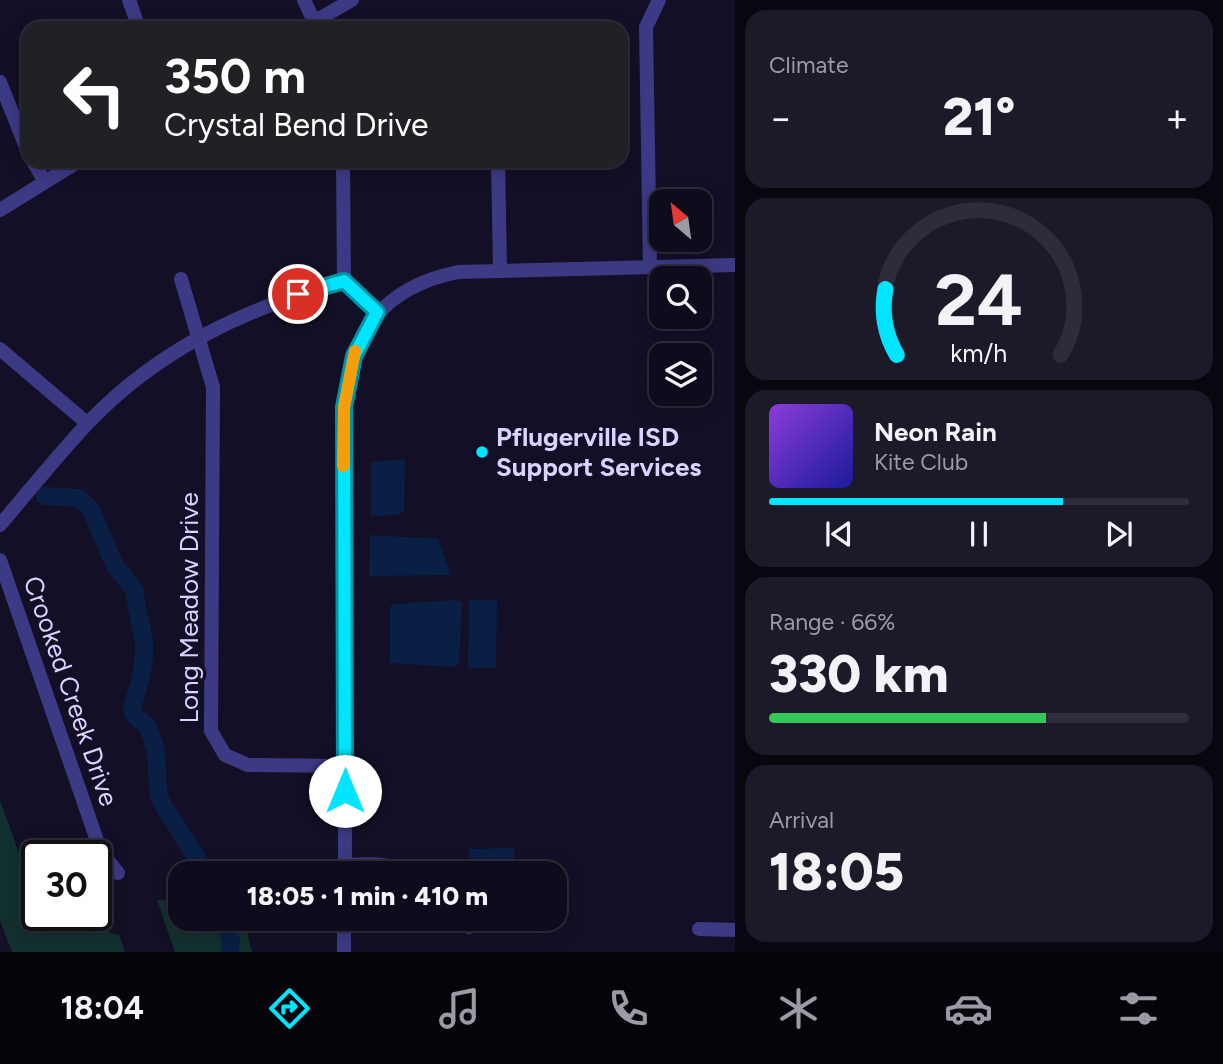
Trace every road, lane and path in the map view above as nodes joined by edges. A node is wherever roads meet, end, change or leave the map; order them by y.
1 (129, 0) edge
2 (304, 0) edge
3 (352, 0) edge
4 (659, 0) edge
5 (136, 21) edge
6 (310, 21) edge
7 (320, 21) edge
8 (0, 82) edge
9 (21, 134) edge
10 (37, 168) edge
11 (68, 168) edge
12 (343, 168) edge
13 (498, 168) edge
14 (45, 182) junction
15 (0, 210) edge
16 (735, 265) edge
17 (650, 266) edge
18 (692, 266) edge
19 (649, 267) edge
20 (500, 269) junction
21 (181, 279) dead end
22 (344, 281) junction
23 (377, 312) junction
24 (199, 338) junction
25 (0, 349) edge
26 (88, 423) junction
27 (0, 525) edge
28 (0, 560) edge
29 (345, 766) junction
30 (345, 861) edge
31 (117, 873) dead end
32 (699, 929) dead end
33 (735, 930) edge
34 (344, 931) edge
35 (344, 952) edge

1 - 5 street
2 - 6 street
3 - 7 street
4 - 17 street
8 - 9 street
10 - 14 street
11 - 14 street
12 - 22 street
13 - 20 street
14 - 15 street
16 - 18 street
19 - 20 street
20 - 23 street
21 - 24 street, Long Meadow Drive
22 - 23 street
22 - 24 street
23 - 29 street
24 - 26 street
24 - 29 street, Long Meadow Drive
25 - 26 street
26 - 27 street
28 - 31 street, Crooked Creek Drive
29 - 30 street
32 - 33 street
34 - 35 street

